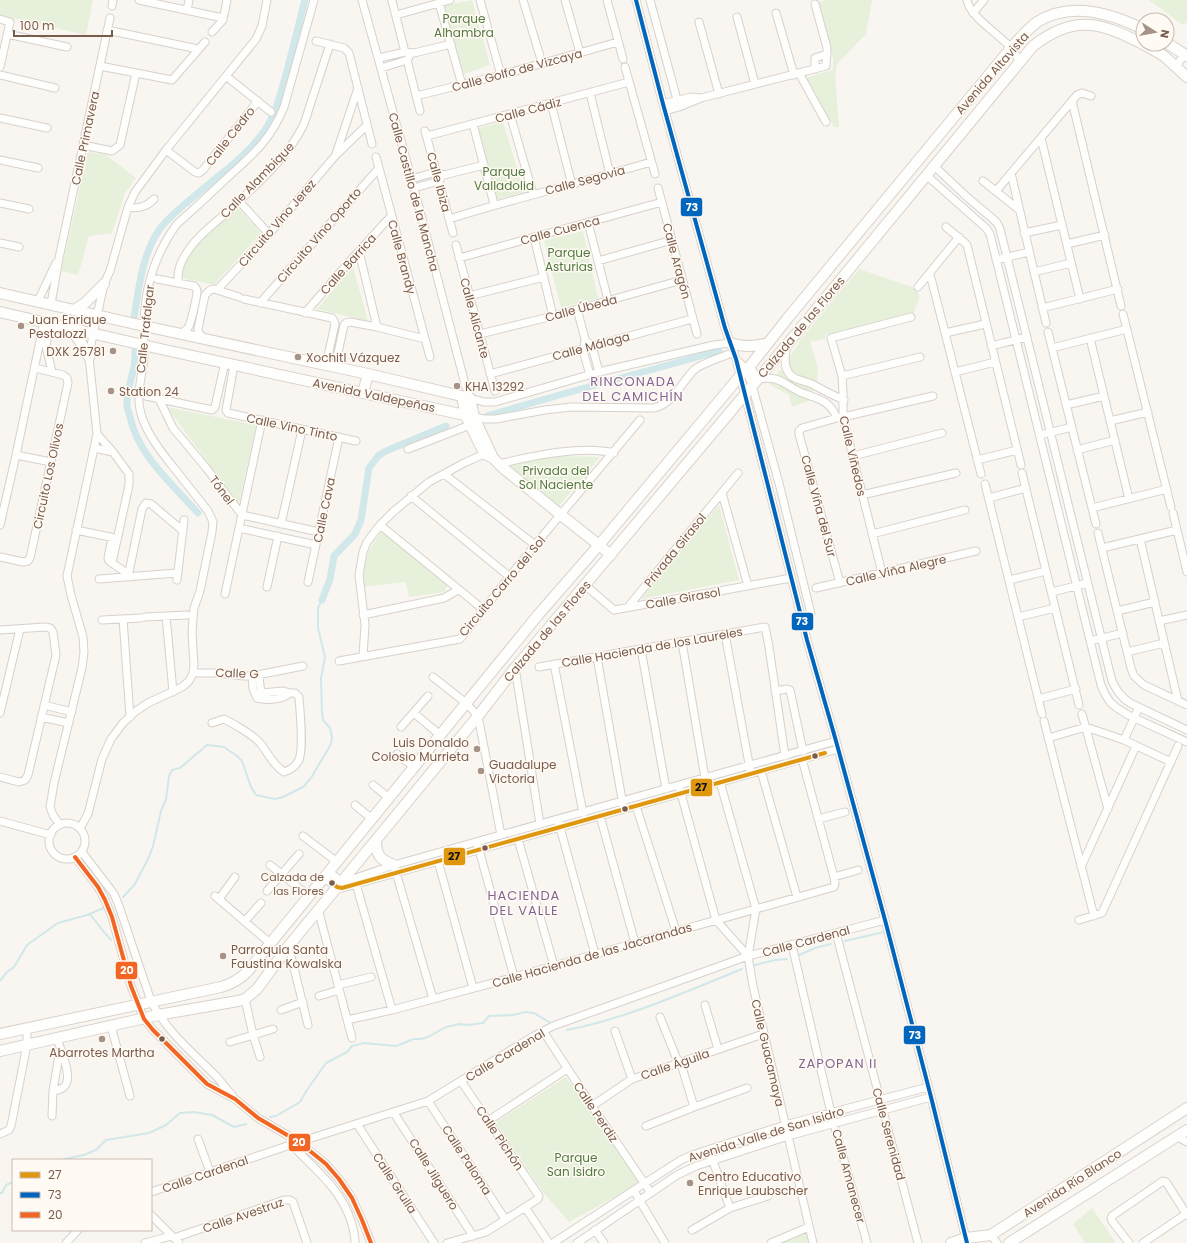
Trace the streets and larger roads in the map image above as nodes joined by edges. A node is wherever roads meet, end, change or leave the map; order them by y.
1 (139, 0) edge
2 (189, 0) edge
3 (226, 0) edge
4 (267, 0) edge
5 (314, 0) edge
6 (362, 0) edge
7 (450, 0) edge
8 (480, 0) edge
9 (523, 0) edge
10 (565, 0) edge
11 (607, 0) edge
12 (636, 0) edge
13 (650, 0) edge
14 (967, 0) edge
15 (984, 0) edge
16 (150, 1) edge
17 (392, 1) edge
18 (439, 3) junction
19 (815, 4) dead end
20 (187, 10) junction
21 (1097, 12) junction
22 (776, 13) dead end
23 (973, 13) junction
24 (396, 15) junction
25 (737, 16) dead end
26 (110, 18) dead end
27 (223, 18) junction
28 (0, 19) edge
29 (699, 22) dead end
30 (1094, 25) junction
31 (1135, 25) edge
32 (107, 30) junction
33 (212, 32) dead end
34 (7, 34) junction
35 (316, 40) dead end
36 (1135, 40) edge
37 (205, 42) dead end
38 (618, 42) junction
39 (330, 44) junction
40 (451, 44) junction
41 (67, 47) dead end
42 (1010, 48) junction
43 (1175, 48) edge
44 (198, 49) junction
45 (1157, 52) edge
46 (580, 53) junction
47 (827, 54) junction
48 (1187, 55) edge
49 (406, 56) junction
50 (379, 58) junction
51 (623, 59) dead end
52 (1020, 61) junction
53 (542, 63) junction
54 (100, 66) junction
55 (0, 67) edge
56 (626, 67) dead end
57 (1177, 67) junction
58 (381, 68) junction
59 (815, 69) junction
60 (136, 73) junction
61 (797, 74) junction
62 (0, 75) edge
63 (501, 75) junction
64 (226, 76) junction
65 (1187, 77) edge
66 (629, 82) junction
67 (755, 84) junction
68 (462, 85) junction
69 (55, 88) dead end
70 (358, 88) junction
71 (590, 93) junction
72 (719, 94) junction
73 (416, 96) junction
74 (1091, 96) dead end
75 (968, 99) junction
76 (258, 101) junction
77 (1072, 102) junction
78 (551, 104) junction
79 (678, 104) junction
80 (664, 107) junction
81 (981, 109) junction
82 (420, 111) dead end
83 (270, 112) dead end
84 (510, 114) junction
85 (0, 118) edge
86 (952, 119) junction
87 (826, 122) dead end
88 (473, 124) junction
89 (367, 125) junction
90 (46, 128) dead end
91 (964, 129) junction
92 (426, 134) joint
93 (1041, 138) junction
94 (83, 144) junction
95 (372, 144) dead end
96 (166, 150) junction
97 (335, 156) junction
98 (376, 157) dead end
99 (0, 160) edge
100 (651, 162) junction
101 (484, 165) junction
102 (934, 166) junction
103 (38, 168) dead end
104 (379, 168) junction
105 (436, 172) junction
106 (908, 173) joint
107 (610, 174) junction
108 (655, 174) dead end
109 (1011, 174) junction
110 (444, 175) junction
111 (411, 179) junction
112 (923, 179) junction
113 (439, 181) junction
114 (983, 181) dead end
115 (572, 185) junction
116 (414, 188) junction
117 (658, 188) dead end
118 (996, 191) junction
119 (892, 193) junction
120 (533, 194) junction
121 (154, 199) dead end
122 (239, 201) junction
123 (662, 202) junction
124 (0, 203) edge
125 (903, 203) junction
126 (494, 204) junction
127 (128, 207) junction
128 (29, 209) dead end
129 (1018, 209) junction
130 (391, 216) junction
131 (449, 219) junction
132 (588, 222) junction
133 (1062, 225) junction
134 (946, 226) dead end
135 (453, 232) dead end
136 (1024, 233) junction
137 (269, 234) junction
138 (1105, 235) junction
139 (534, 237) junction
140 (959, 237) junction
141 (672, 240) junction
142 (0, 243) edge
143 (1067, 244) junction
144 (456, 245) dead end
145 (19, 247) dead end
146 (358, 251) junction
147 (1029, 252) junction
148 (59, 258) junction
149 (459, 258) junction
150 (1007, 258) junction
151 (996, 260) junction
152 (598, 261) junction
153 (1071, 263) junction
154 (1034, 272) junction
155 (930, 274) junction
156 (544, 277) junction
157 (157, 279) dead end
158 (682, 280) junction
159 (179, 283) junction
160 (104, 284) junction
161 (918, 287) dead end
162 (217, 290) junction
163 (1118, 290) junction
164 (0, 293) edge
165 (469, 296) junction
166 (1080, 299) junction
167 (608, 300) junction
168 (38, 301) junction
169 (260, 303) junction
170 (51, 304) junction
171 (1121, 306) dead end
172 (1042, 308) junction
173 (577, 309) junction
174 (74, 310) junction
175 (0, 312) edge
176 (305, 313) junction
177 (1123, 314) dead end
178 (97, 316) junction
179 (192, 316) junction
180 (553, 316) junction
181 (200, 317) junction
182 (911, 317) dead end
183 (692, 319) junction
184 (787, 319) junction
185 (47, 323) junction
186 (1046, 323) dead end
187 (985, 324) junction
188 (144, 326) junction
189 (69, 328) junction
190 (377, 328) junction
191 (800, 329) junction
192 (1127, 329) junction
193 (169, 332) junction
194 (1048, 332) dead end
195 (945, 333) junction
196 (93, 334) junction
197 (180, 334) junction
198 (480, 334) junction
199 (697, 334) dead end
200 (1027, 337) junction
201 (1090, 338) junction
202 (204, 339) junction
203 (425, 339) junction
204 (585, 339) junction
205 (1016, 340) junction
206 (768, 343) junction
207 (787, 344) junction
208 (42, 345) junction
209 (144, 345) junction
210 (592, 346) junction
211 (991, 346) junction
212 (584, 348) junction
213 (1052, 348) junction
214 (329, 349) junction
215 (165, 350) junction
216 (338, 351) junction
217 (733, 351) junction
218 (272, 354) junction
219 (89, 357) junction
220 (430, 357) dead end
221 (920, 357) dead end
222 (994, 362) junction
223 (230, 364) junction
224 (330, 366) junction
225 (35, 368) junction
226 (787, 369) junction
227 (746, 370) junction
228 (52, 372) junction
229 (268, 372) junction
230 (599, 372) junction
231 (955, 372) junction
232 (368, 374) junction
233 (490, 374) junction
234 (590, 375) junction
235 (842, 376) junction
236 (777, 379) junction
237 (221, 380) junction
238 (231, 382) junction
239 (755, 382) junction
240 (495, 391) dead end
241 (363, 393) junction
242 (744, 394) junction
243 (146, 396) dead end
244 (835, 396) junction
245 (933, 396) dead end
246 (1104, 396) junction
247 (466, 398) junction
248 (159, 399) junction
249 (844, 400) junction
250 (828, 404) junction
251 (1066, 405) junction
252 (1148, 412) junction
253 (840, 418) junction
254 (262, 420) junction
255 (640, 420) dead end
256 (472, 421) junction
257 (1110, 421) junction
258 (1072, 427) junction
259 (302, 430) junction
260 (942, 433) dead end
261 (1050, 433) junction
262 (97, 434) junction
263 (1040, 435) junction
264 (339, 437) junction
265 (1115, 440) junction
266 (356, 441) dead end
267 (94, 448) junction
268 (408, 449) dead end
269 (1017, 450) junction
270 (1078, 450) junction
271 (113, 452) junction
272 (614, 453) junction
273 (16, 455) junction
274 (853, 456) junction
275 (492, 457) junction
276 (977, 460) junction
277 (51, 462) junction
278 (1021, 465) dead end
279 (738, 473) dead end
280 (956, 473) dead end
281 (1022, 473) dead end
282 (444, 474) junction
283 (981, 474) dead end
284 (985, 484) dead end
285 (780, 487) junction
286 (1026, 488) junction
287 (1167, 489) junction
288 (770, 490) junction
289 (722, 493) junction
290 (862, 494) junction
291 (411, 496) junction
292 (989, 498) junction
293 (1130, 499) junction
294 (1092, 508) junction
295 (965, 510) dead end
296 (242, 515) junction
297 (561, 515) junction
298 (184, 520) dead end
299 (281, 524) junction
300 (1096, 524) dead end
301 (0, 525) edge
302 (380, 526) junction
303 (239, 528) junction
304 (76, 530) junction
305 (1177, 530) junction
306 (183, 531) junction
307 (319, 532) junction
308 (1098, 533) dead end
309 (872, 534) junction
310 (278, 536) junction
311 (114, 538) junction
312 (1140, 539) junction
313 (316, 545) junction
314 (535, 545) junction
315 (599, 545) junction
316 (1102, 548) junction
317 (976, 551) dead end
318 (611, 555) junction
319 (0, 557) edge
320 (1046, 571) junction
321 (1187, 572) edge
322 (882, 573) junction
323 (128, 576) junction
324 (510, 577) junction
325 (791, 578) junction
326 (99, 579) dead end
327 (1009, 580) junction
328 (308, 582) dead end
329 (840, 583) junction
330 (1087, 583) junction
331 (585, 585) junction
332 (748, 586) junction
333 (1077, 586) junction
334 (267, 587) dead end
335 (816, 588) dead end
336 (458, 590) junction
337 (1052, 592) junction
338 (225, 594) dead end
339 (1155, 602) junction
340 (628, 607) junction
341 (1056, 608) junction
342 (484, 610) junction
343 (1117, 611) junction
344 (811, 614) dead end
345 (1187, 614) edge
346 (187, 615) dead end
347 (363, 615) junction
348 (166, 616) junction
349 (1018, 617) junction
350 (123, 618) junction
351 (102, 620) dead end
352 (1159, 621) junction
353 (20, 628) junction
354 (0, 630) edge
355 (1123, 633) junction
356 (725, 634) junction
357 (1101, 638) junction
358 (1090, 641) junction
359 (682, 642) junction
360 (1164, 643) junction
361 (512, 646) junction
362 (641, 649) junction
363 (1127, 652) junction
364 (364, 656) junction
365 (524, 657) junction
366 (597, 657) junction
367 (339, 661) dead end
368 (554, 664) junction
369 (303, 666) dead end
370 (539, 667) dead end
371 (515, 668) junction
372 (193, 673) junction
373 (256, 675) junction
374 (433, 677) dead end
375 (1076, 689) junction
376 (775, 691) junction
377 (172, 692) junction
378 (428, 696) dead end
379 (1038, 699) junction
380 (1178, 701) junction
381 (466, 703) junction
382 (44, 705) junction
383 (1079, 705) dead end
384 (1187, 705) edge
385 (1139, 707) junction
386 (72, 712) junction
387 (0, 713) edge
388 (414, 713) junction
389 (1042, 714) dead end
390 (1082, 714) dead end
391 (41, 716) junction
392 (478, 716) junction
393 (130, 717) junction
394 (1134, 718) junction
395 (1044, 721) dead end
396 (69, 723) junction
397 (212, 723) dead end
398 (401, 727) dead end
399 (1086, 727) junction
400 (1187, 730) edge
401 (440, 735) junction
402 (1048, 738) junction
403 (1124, 740) junction
404 (836, 741) junction
405 (1187, 742) edge
406 (1136, 746) junction
407 (1178, 746) dead end
408 (838, 749) junction
409 (803, 751) junction
410 (397, 754) dead end
411 (785, 756) junction
412 (802, 759) junction
413 (1171, 762) junction
414 (414, 767) junction
415 (750, 770) junction
416 (761, 771) junction
417 (0, 777) edge
418 (705, 778) junction
419 (720, 782) junction
420 (373, 785) dead end
421 (666, 789) junction
422 (679, 789) junction
423 (388, 798) junction
424 (622, 801) junction
425 (355, 805) dead end
426 (636, 806) junction
427 (624, 809) junction
428 (1108, 809) junction
429 (845, 812) dead end
430 (583, 813) junction
431 (600, 816) junction
432 (372, 819) junction
433 (818, 819) junction
434 (0, 821) edge
435 (559, 823) junction
436 (540, 824) junction
437 (60, 825) junction
438 (80, 828) junction
439 (51, 835) junction
440 (501, 835) junction
441 (303, 836) dead end
442 (518, 839) junction
443 (376, 841) junction
444 (478, 846) junction
445 (82, 852) junction
446 (299, 854) dead end
447 (75, 858) junction
448 (438, 861) junction
449 (337, 862) junction
450 (270, 865) dead end
451 (1081, 867) junction
452 (395, 869) junction
453 (858, 870) dead end
454 (282, 874) junction
455 (327, 875) junction
456 (235, 877) dead end
457 (834, 877) junction
458 (339, 884) junction
459 (356, 884) junction
460 (267, 891) dead end
461 (309, 896) junction
462 (797, 897) junction
463 (261, 903) dead end
464 (318, 909) junction
465 (756, 909) junction
466 (1094, 916) junction
467 (122, 918) junction
468 (716, 920) junction
469 (885, 920) junction
470 (1079, 920) dead end
471 (112, 921) junction
472 (245, 921) junction
473 (676, 931) junction
474 (836, 933) junction
475 (270, 943) junction
476 (635, 943) junction
477 (792, 944) junction
478 (287, 948) junction
479 (595, 954) junction
480 (748, 956) junction
481 (554, 966) junction
482 (371, 977) dead end
483 (514, 977) junction
484 (339, 987) junction
485 (473, 988) junction
486 (319, 996) dead end
487 (245, 999) junction
488 (433, 999) junction
489 (150, 1001) junction
490 (303, 1002) junction
491 (137, 1004) junction
492 (705, 1005) dead end
493 (281, 1010) dead end
494 (392, 1010) junction
495 (158, 1015) junction
496 (660, 1017) dead end
497 (144, 1019) junction
498 (347, 1020) junction
499 (308, 1025) dead end
500 (111, 1026) junction
501 (27, 1028) junction
502 (272, 1029) dead end
503 (543, 1031) junction
504 (615, 1031) dead end
505 (0, 1034) edge
506 (763, 1034) junction
507 (253, 1035) junction
508 (57, 1038) junction
509 (352, 1038) dead end
510 (230, 1042) dead end
511 (27, 1045) junction
512 (60, 1049) junction
513 (718, 1049) junction
514 (0, 1051) edge
515 (260, 1058) dead end
516 (679, 1063) junction
517 (567, 1069) junction
518 (632, 1079) junction
519 (462, 1081) junction
520 (928, 1086) junction
521 (747, 1088) dead end
522 (53, 1091) junction
523 (130, 1096) dead end
524 (931, 1097) junction
525 (235, 1100) junction
526 (880, 1100) junction
527 (428, 1101) junction
528 (592, 1106) junction
529 (694, 1107) junction
530 (1187, 1108) edge
531 (883, 1111) junction
532 (831, 1112) junction
533 (394, 1113) junction
534 (52, 1116) dead end
535 (488, 1121) junction
536 (356, 1124) junction
537 (834, 1124) junction
538 (785, 1125) junction
539 (646, 1126) dead end
540 (1187, 1130) edge
541 (0, 1134) edge
542 (285, 1134) junction
543 (788, 1136) junction
544 (1178, 1137) junction
545 (198, 1139) dead end
546 (299, 1142) junction
547 (1187, 1142) edge
548 (291, 1145) junction
549 (709, 1150) junction
550 (713, 1160) junction
551 (210, 1172) junction
552 (645, 1183) junction
553 (634, 1191) junction
554 (152, 1192) edge
555 (651, 1192) junction
556 (768, 1196) dead end
557 (640, 1200) junction
558 (525, 1207) junction
559 (730, 1208) junction
560 (1186, 1214) edge
561 (152, 1216) edge
562 (505, 1219) junction
563 (809, 1228) junction
564 (595, 1230) junction
565 (692, 1230) dead end
566 (77, 1231) edge
567 (473, 1236) junction
568 (175, 1239) edge
569 (994, 1239) edge
570 (966, 1240) edge
571 (304, 1242) edge
572 (66, 1243) edge
573 (145, 1243) edge
574 (355, 1243) edge
575 (371, 1243) edge
576 (434, 1243) edge
577 (447, 1243) edge
578 (549, 1243) edge
579 (553, 1243) edge
580 (577, 1243) edge
581 (604, 1243) edge
582 (665, 1243) edge
583 (771, 1243) edge
584 (813, 1243) edge
585 (867, 1243) edge
586 (918, 1243) edge
587 (951, 1243) edge
588 (1008, 1243) edge
589 (1129, 1243) edge
590 (1143, 1243) edge

1 - 16 street
2 - 20 street
3 - 27 street
4 - 64 street
5 - 188 street, Calle Trafalgar
6 - 50 street, Calle Castillo de la Mancha
7 - 18 street
8 - 63 street
9 - 53 street
10 - 46 street
11 - 38 street
12 - 80 street
13 - 79 street
14 - 23 street
15 - 23 street
16 - 20 street
17 - 24 street
18 - 24 street
18 - 40 street
19 - 47 street
20 - 27 street
21 - 30 street
21 - 31 street, Avenida Altavista
21 - 42 street, Avenida Altavista
22 - 61 street
23 - 42 street
24 - 49 street
25 - 67 street
26 - 32 street, Calle Primavera
27 - 33 street
28 - 34 street
29 - 72 street
30 - 36 street, Avenida Altavista
30 - 52 street, Avenida Altavista
32 - 44 street
32 - 54 street, Calle Primavera
34 - 41 street
34 - 55 street
35 - 39 street
37 - 44 street
38 - 46 street, Calle Golfo de Vizcaya
38 - 51 street
39 - 70 street
39 - 122 street, Calle Alambique
40 - 49 street
40 - 68 street
42 - 52 street
42 - 75 street, Avenida Altavista
43 - 48 street
44 - 60 street
45 - 57 street, Avenida Altavista
46 - 53 street, Calle Golfo de Vizcaya
47 - 59 street
47 - 59 street
48 - 57 street
49 - 50 street
49 - 58 street
49 - 73 street
50 - 58 street, Calle Castillo de la Mancha
52 - 81 street, Avenida Altavista
53 - 63 street, Calle Golfo de Vizcaya
54 - 60 street
54 - 94 street, Calle Primavera
56 - 66 street
57 - 65 street, Avenida Altavista
58 - 111 street, Calle Castillo de la Mancha
59 - 61 street
60 - 94 street
61 - 67 street
61 - 87 street
62 - 69 street
63 - 68 street, Calle Golfo de Vizcaya
64 - 76 street
64 - 96 street
66 - 71 street, Calle Cádiz
66 - 100 street
67 - 72 street
68 - 73 street, Calle Golfo de Vizcaya
70 - 89 street
70 - 97 street, Circuito Vino Jerez
71 - 78 street, Calle Cádiz
71 - 107 street
72 - 79 street
73 - 82 street
74 - 77 street
75 - 81 street
75 - 86 street, Avenida Altavista
76 - 83 street
76 - 96 street, Calle Cedro
77 - 93 street
77 - 138 street
78 - 84 street, Calle Cádiz
78 - 115 street
79 - 80 street
80 - 217 street
81 - 91 street, Avenida Altavista
84 - 88 street, Calle Cádiz
84 - 120 street
85 - 90 street
86 - 91 street
86 - 106 street, Avenida Altavista
88 - 92 street, Calle Cádiz
88 - 101 street
89 - 95 street
89 - 97 street, Circuito Vino Jerez
91 - 102 street, Avenida Altavista
92 - 105 street, Calle Ibiza
93 - 109 street
93 - 133 street
94 - 148 street, Calle Primavera
96 - 127 street
97 - 137 street, Circuito Vino Jerez
98 - 104 street, Calle Brandy
99 - 103 street
100 - 107 street, Calle Segovia
100 - 108 street
101 - 110 street
101 - 126 street
102 - 112 street, Avenida Altavista
102 - 150 street
104 - 130 street, Calle Brandy
104 - 169 street, Circuito Vino Oporto
105 - 110 street
105 - 111 street
105 - 113 street, Calle Ibiza
106 - 119 street, Calzada de las Flores
107 - 115 street, Calle Segovia
109 - 118 street
109 - 129 street
110 - 113 street
111 - 116 street, Calle Castillo de la Mancha
112 - 125 street, Calzada de las Flores
112 - 151 street
113 - 116 street
113 - 131 street, Calle Ibiza
114 - 118 street
115 - 120 street, Calle Segovia
116 - 247 street, Calle Castillo de la Mancha
117 - 123 street, Calle Aragón
118 - 129 street
119 - 125 street
119 - 184 street, Calzada de las Flores
120 - 126 street, Calle Segovia
121 - 127 street
122 - 137 street
122 - 159 street, Calle Alambique
123 - 132 street, Calle Cuenca
123 - 141 street, Calle Aragón
124 - 128 street
125 - 191 street, Calzada de las Flores
126 - 131 street, Calle Segovia
127 - 160 street
129 - 136 street
130 - 146 street, Calle Barrica
130 - 203 street, Calle Brandy
131 - 135 street, Calle Ibiza
132 - 139 street, Calle Cuenca
132 - 152 street
133 - 136 street
133 - 143 street
134 - 140 street
136 - 147 street
137 - 162 street, Circuito Vino Jerez
138 - 143 street
138 - 163 street
139 - 149 street, Calle Cuenca
139 - 156 street
140 - 155 street
140 - 187 street
141 - 152 street
141 - 158 street, Calle Aragón
142 - 145 street
143 - 153 street
144 - 149 street, Calle Alicante
146 - 176 street, Calle Barrica
146 - 190 street
147 - 150 street
147 - 154 street
148 - 168 street
148 - 170 street
149 - 165 street, Calle Alicante
150 - 151 street
150 - 200 street
151 - 205 street
152 - 167 street
153 - 154 street
153 - 166 street
154 - 172 street
155 - 161 street
155 - 195 street
156 - 165 street
156 - 180 street
157 - 159 street
158 - 167 street, Calle Úbeda
158 - 183 street, Calle Aragón
159 - 179 street
160 - 174 street
160 - 178 street
162 - 169 street
162 - 181 street
163 - 166 street
163 - 171 street
164 - 168 street, Avenida Valdepeñas
165 - 198 street, Calle Alicante
166 - 172 street
167 - 173 street, Calle Úbeda
168 - 170 street, Avenida Valdepeñas
169 - 176 street
170 - 174 street, Avenida Valdepeñas
172 - 186 street
173 - 180 street, Calle Úbeda
173 - 204 street
174 - 178 street, Avenida Valdepeñas
175 - 185 street, Avenida Valdepeñas
176 - 214 street
177 - 192 street
178 - 188 street, Avenida Valdepeñas
178 - 196 street
179 - 181 street
179 - 197 street
180 - 198 street, Calle Úbeda
181 - 202 street
182 - 235 street, Calle Viñedos
183 - 199 street, Calle Aragón
183 - 210 street, Calle Málaga
184 - 191 street
184 - 206 street, Calzada de las Flores
185 - 189 street, Avenida Valdepeñas
185 - 208 street
187 - 195 street
187 - 211 street
188 - 193 street, Avenida Valdepeñas
188 - 209 street, Calle Trafalgar
189 - 196 street, Avenida Valdepeñas
189 - 219 street
190 - 203 street
190 - 216 street
191 - 207 street, Calzada de las Flores
192 - 201 street
192 - 252 street
193 - 197 street, Avenida Valdepeñas
193 - 215 street
194 - 213 street
195 - 231 street
196 - 209 street, Avenida Valdepeñas
196 - 219 street
197 - 202 street, Avenida Valdepeñas
198 - 233 street, Calle Alicante
200 - 205 street
200 - 261 street
201 - 213 street
201 - 246 street
202 - 218 street, Avenida Valdepeñas
203 - 220 street, Calle Brandy
204 - 210 street
204 - 212 street
205 - 211 street
205 - 263 street
206 - 217 street
206 - 227 street, Calzada de las Flores
207 - 226 street
207 - 239 street, Calzada de las Flores
208 - 225 street
208 - 228 street
209 - 215 street, Avenida Valdepeñas
209 - 372 street, Calle Trafalgar
210 - 212 street, Calle Málaga
210 - 230 street
211 - 222 street
212 - 233 street, Calle Málaga
212 - 234 street
213 - 251 street
214 - 216 street
214 - 224 street
215 - 223 street, Avenida Valdepeñas
216 - 224 street
217 - 227 street
217 - 230 street, Avenida Valdepeñas
217 - 256 street, Avenida Valdepeñas
218 - 224 street, Avenida Valdepeñas
218 - 229 street
219 - 262 street
221 - 235 street
222 - 231 street
222 - 269 street
223 - 229 street, Avenida Valdepeñas
223 - 237 street
223 - 238 street
224 - 232 street, Avenida Valdepeñas
225 - 228 street, Circuito Los Olivos
225 - 273 street
226 - 236 street
226 - 244 street
227 - 239 street
227 - 242 street
227 - 315 street, Calzada de las Flores
228 - 277 street, Circuito Los Olivos
229 - 241 street, Avenida Valdepeñas
230 - 234 street, Avenida Valdepeñas
231 - 276 street
232 - 241 street
232 - 247 street, Avenida Valdepeñas
233 - 240 street, Calle Alicante
234 - 247 street, Avenida Valdepeñas
235 - 249 street, Calle Viñedos
236 - 239 street
236 - 250 street
237 - 238 street
237 - 248 street
238 - 254 street, Calle Vino Tinto
239 - 242 street, Calzada de las Flores
239 - 285 street
241 - 256 street, Avenida Valdepeñas
242 - 288 street
242 - 318 street, Calzada de las Flores
243 - 248 street
244 - 249 street
244 - 250 street
245 - 253 street
246 - 251 street
246 - 257 street
247 - 256 street
248 - 296 street, Tónel
249 - 253 street, Calle Viñedos
250 - 253 street
251 - 258 street
252 - 257 street
252 - 287 street
253 - 274 street, Calle Viñedos
253 - 329 street, Calle Viña del Sur
254 - 259 street, Calle Vino Tinto
254 - 296 street
255 - 272 street, Circuito Carro del Sol
256 - 268 street
256 - 275 street
257 - 265 street
258 - 261 street
258 - 270 street
259 - 264 street, Calle Vino Tinto
259 - 299 street
260 - 274 street
261 - 263 street
261 - 330 street
262 - 267 street
262 - 271 street
263 - 333 street
264 - 266 street, Calle Vino Tinto
264 - 307 street, Calle Cava
265 - 270 street
265 - 293 street
267 - 271 street
267 - 304 street
269 - 276 street
269 - 278 street
270 - 294 street
271 - 311 street
272 - 275 street
272 - 297 street, Circuito Carro del Sol
273 - 277 street
273 - 301 street
274 - 290 street, Calle Viñedos
275 - 282 street
275 - 297 street
276 - 283 street
277 - 319 street, Circuito Los Olivos
279 - 289 street, Privada Girasol
280 - 290 street
281 - 286 street
282 - 291 street
282 - 314 street
284 - 292 street
285 - 288 street
285 - 344 street
286 - 292 street
286 - 320 street
287 - 293 street
287 - 305 street
288 - 325 street
289 - 332 street
289 - 340 street, Privada Girasol
290 - 309 street, Calle Viñedos
291 - 302 street
291 - 324 street
292 - 327 street
293 - 294 street
294 - 300 street
295 - 309 street
296 - 299 street, Tónel
296 - 303 street
297 - 314 street, Circuito Carro del Sol
297 - 315 street
298 - 306 street
299 - 307 street, Tónel
302 - 336 street
302 - 347 street
303 - 310 street
303 - 338 street
304 - 311 street
304 - 386 street
305 - 312 street
305 - 321 street
306 - 323 street
306 - 323 street
307 - 313 street, Calle Cava
308 - 316 street
309 - 322 street, Calle Viñedos
310 - 313 street
310 - 334 street
311 - 323 street
312 - 316 street
312 - 339 street
313 - 328 street, Calle Cava
314 - 324 street, Circuito Carro del Sol
315 - 318 street
315 - 361 street, Calzada de las Flores
316 - 343 street
317 - 322 street, Calle Viña Alegre
318 - 331 street, Calzada de las Flores
320 - 327 street
320 - 337 street
322 - 329 street, Calle Viña Alegre
323 - 326 street
324 - 342 street, Circuito Carro del Sol
325 - 332 street, Calle Girasol
325 - 404 street
327 - 349 street
329 - 335 street, Calle Viña Alegre
330 - 333 street
330 - 357 street
331 - 340 street, Calle Girasol
331 - 365 street, Calzada de las Flores
332 - 340 street, Calle Girasol
333 - 337 street
333 - 358 street
336 - 342 street
336 - 347 street
337 - 341 street
339 - 343 street
339 - 352 street
341 - 349 street
341 - 375 street
342 - 364 street, Circuito Carro del Sol
343 - 355 street
345 - 352 street
346 - 348 street
347 - 364 street
348 - 350 street
348 - 377 street
349 - 379 street
350 - 351 street
350 - 393 street
352 - 360 street
353 - 354 street
353 - 382 street
353 - 387 street
355 - 357 street
355 - 363 street
356 - 359 street, Calle Hacienda de los Laureles
356 - 376 street, Calle Hacienda de los Laureles
356 - 415 street
357 - 358 street
357 - 385 street
358 - 394 street
359 - 362 street, Calle Hacienda de los Laureles
359 - 418 street
360 - 363 street
360 - 380 street
361 - 365 street
361 - 381 street, Calzada de las Flores
362 - 366 street, Calle Hacienda de los Laureles
362 - 421 street
363 - 380 street
364 - 367 street, Circuito Carro del Sol
365 - 371 street, Calzada de las Flores
366 - 368 street, Calle Hacienda de los Laureles
366 - 424 street
368 - 370 street, Calle Hacienda de los Laureles
368 - 430 street
369 - 373 street, Calle G
371 - 392 street, Calzada de las Flores
371 - 436 street
372 - 373 street, Calle G
372 - 377 street
373 - 397 street
374 - 381 street
375 - 379 street
375 - 383 street
376 - 409 street
376 - 411 street
377 - 393 street
378 - 388 street
379 - 389 street
380 - 384 street
381 - 392 street
381 - 401 street, Calzada de las Flores
382 - 386 street
382 - 391 street
385 - 394 street
385 - 400 street
386 - 396 street
388 - 398 street
388 - 401 street
390 - 399 street
391 - 396 street
391 - 417 street
392 - 440 street
392 - 443 street, Calzada de las Flores
393 - 438 street
394 - 403 street
394 - 405 street
395 - 402 street
396 - 437 street
399 - 402 street
399 - 403 street
399 - 428 street
401 - 414 street, Calzada de las Flores
402 - 451 street
403 - 406 street
404 - 408 street
404 - 409 street
406 - 413 street
406 - 428 street
407 - 413 street
408 - 412 street
408 - 469 street
409 - 411 street
410 - 414 street
411 - 415 street
412 - 416 street
412 - 433 street
413 - 466 street
414 - 423 street, Calzada de las Flores
415 - 416 street
415 - 418 street
415 - 419 street
416 - 462 street
418 - 422 street
419 - 422 street
419 - 465 street
420 - 423 street
421 - 422 street
421 - 424 street
422 - 426 street
422 - 468 street
423 - 432 street, Calzada de las Flores
424 - 427 street
424 - 430 street
425 - 432 street
426 - 427 street
426 - 473 street
427 - 431 street
428 - 451 street
429 - 433 street
430 - 435 street
431 - 435 street
431 - 476 street
432 - 449 street, Calzada de las Flores
433 - 457 street
434 - 439 street
435 - 436 street
435 - 442 street
435 - 479 street
436 - 440 street
437 - 438 street
437 - 439 street
438 - 445 street
439 - 447 street
440 - 444 street
441 - 449 street
442 - 444 street
442 - 481 street
443 - 452 street
443 - 458 street, Calzada de las Flores
444 - 448 street
444 - 452 street
444 - 483 street
445 - 447 street
445 - 467 street
446 - 454 street
447 - 471 street
448 - 452 street
448 - 485 street
449 - 455 street, Calzada de las Flores
450 - 454 street
451 - 466 street
452 - 458 street
452 - 459 street
452 - 488 street
453 - 457 street
454 - 460 street
454 - 461 street
455 - 458 street
455 - 461 street, Calzada de las Flores
456 - 472 street
457 - 462 street, Calle Hacienda de las Jacarandas
458 - 459 street
458 - 464 street, Calzada de las Flores
459 - 494 street
461 - 475 street, Calzada de las Flores
462 - 465 street, Calle Hacienda de las Jacarandas
463 - 472 street
464 - 478 street, Calzada de las Flores
464 - 484 street
465 - 468 street, Calle Hacienda de las Jacarandas
465 - 480 street, Calle Guacamaya
466 - 470 street
467 - 471 street
467 - 489 street
468 - 473 street, Calle Hacienda de las Jacarandas
468 - 480 street
469 - 474 street, Calle Cardenal
469 - 520 street
471 - 491 street
472 - 475 street
473 - 476 street, Calle Hacienda de las Jacarandas
474 - 477 street, Calle Cardenal
474 - 526 street, Calle Serenidad
475 - 489 street, Calzada de las Flores
476 - 479 street, Calle Hacienda de las Jacarandas
477 - 480 street, Calle Cardenal
477 - 532 street, Calle Amanecer
478 - 487 street, Calzada de las Flores
478 - 490 street
479 - 481 street, Calle Hacienda de las Jacarandas
480 - 503 street, Calle Cardenal
480 - 506 street, Calle Guacamaya
481 - 483 street, Calle Hacienda de las Jacarandas
482 - 484 street
483 - 485 street, Calle Hacienda de las Jacarandas
484 - 486 street
484 - 498 street
485 - 488 street, Calle Hacienda de las Jacarandas
487 - 495 street
487 - 507 street
488 - 494 street, Calle Hacienda de las Jacarandas
489 - 491 street, Calzada de las Flores
489 - 495 street
490 - 493 street
490 - 499 street
491 - 497 street
491 - 501 street, Calzada de las Flores
492 - 513 street
494 - 498 street, Calle Hacienda de las Jacarandas
495 - 497 street
495 - 525 street
496 - 516 street
497 - 500 street
497 - 525 street
498 - 509 street
500 - 508 street
500 - 523 street
501 - 505 street, Calzada de las Flores
501 - 511 street
502 - 507 street
503 - 517 street, Calle Perdiz
503 - 519 street, Calle Cardenal
504 - 518 street
506 - 513 street, Calle Águila
506 - 538 street, Calle Guacamaya
507 - 510 street
507 - 515 street
508 - 511 street
508 - 512 street
511 - 514 street
511 - 541 street
512 - 522 street
512 - 522 street
513 - 516 street, Calle Águila
516 - 518 street, Calle Águila
516 - 529 street
517 - 528 street, Calle Perdiz
517 - 535 street
518 - 528 street, Calle Águila
519 - 527 street, Calle Cardenal
519 - 535 street, Calle Pichón
520 - 524 street
520 - 526 street, Avenida Valle de San Isidro
521 - 529 street
522 - 534 street
524 - 531 street, Avenida Valle de San Isidro
524 - 570 street
525 - 542 street
526 - 531 street, Calle Serenidad
526 - 532 street, Avenida Valle de San Isidro
527 - 533 street, Calle Cardenal
527 - 562 street, Calle Paloma
528 - 552 street, Calle Perdiz
529 - 539 street
530 - 569 street, Avenida Río Blanco
531 - 537 street, Avenida Valle de San Isidro
531 - 586 street, Calle Serenidad
532 - 537 street, Calle Amanecer
532 - 538 street, Avenida Valle de San Isidro
533 - 536 street, Calle Cardenal
533 - 567 street, Calle Jilguero
535 - 558 street, Calle Pichón
536 - 546 street, Calle Cardenal
536 - 576 street, Calle Grulla
537 - 543 street, Avenida Valle de San Isidro
537 - 585 street, Calle Amanecer
538 - 543 street, Calle Guacamaya
538 - 549 street, Avenida Valle de San Isidro
540 - 544 street, Avenida Río Blanco
542 - 546 street
542 - 548 street
543 - 550 street, Avenida Valle de San Isidro
543 - 563 street, Calle Guacamaya
544 - 547 street
544 - 588 street, Avenida Río Blanco
545 - 551 street
546 - 548 street, Calle Cardenal
546 - 575 street
548 - 551 street, Calle Cardenal
548 - 574 street
549 - 550 street
549 - 552 street, Avenida Valle de San Isidro
550 - 555 street, Avenida Valle de San Isidro
550 - 559 street
551 - 554 street, Calle Cardenal
552 - 553 street, Avenida Valle de San Isidro
552 - 555 street, Calle Perdiz
553 - 557 street
553 - 579 street, Avenida Valle de San Isidro
555 - 557 street, Avenida Valle de San Isidro
556 - 559 street
557 - 564 street, Avenida Valle de San Isidro
557 - 582 street
558 - 562 street
558 - 578 street
559 - 565 street
560 - 589 street
560 - 590 street
561 - 568 street
562 - 567 street
563 - 583 street
563 - 584 street, Calle Guacamaya
564 - 580 street, Avenida Valle de San Isidro
564 - 581 street
566 - 572 street
567 - 577 street
568 - 571 street, Calle Avestruz
568 - 573 street, Calle Avestruz
569 - 570 street, Avenida Río Blanco
570 - 587 street, Avenida Río Blanco

